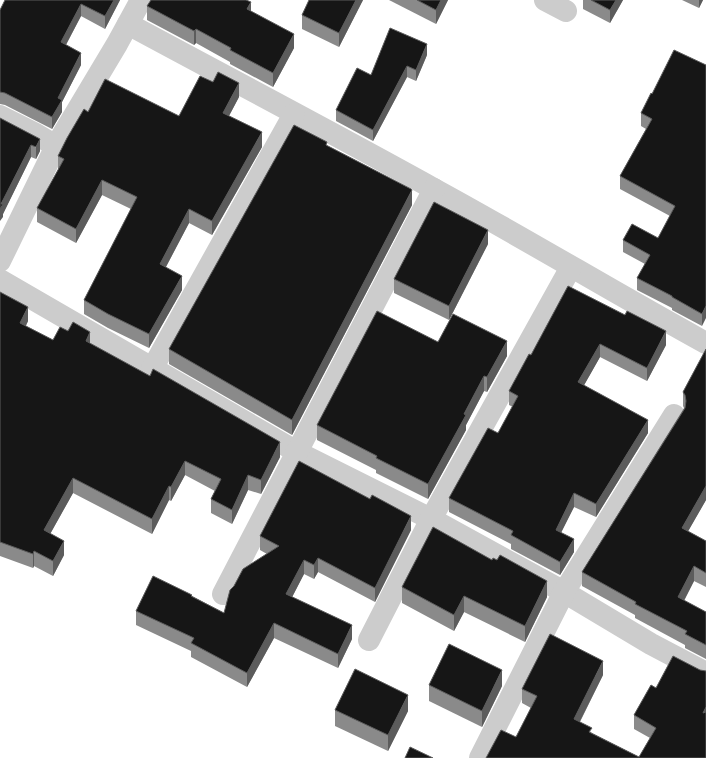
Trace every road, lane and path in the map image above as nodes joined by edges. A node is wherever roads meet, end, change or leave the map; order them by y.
1 (141, 0) edge
2 (545, 0) edge
3 (566, 11) dead end
4 (128, 24) junction
5 (294, 114) junction
6 (0, 116) edge
7 (56, 146) junction
8 (434, 189) junction
9 (0, 261) edge
10 (571, 267) junction
11 (0, 280) edge
12 (706, 343) edge
13 (152, 369) junction
14 (674, 415) dead end
15 (297, 452) junction
16 (431, 519) junction
17 (564, 592) junction
18 (223, 594) dead end
19 (369, 640) dead end
20 (706, 673) edge
21 (480, 758) edge

1 - 4 street
2 - 3 street
4 - 5 street
4 - 7 street
5 - 8 street
5 - 13 street
6 - 7 street
7 - 9 street
8 - 10 street
8 - 15 street
10 - 12 street
10 - 16 street
11 - 13 street
13 - 15 street
14 - 17 street
15 - 16 street
15 - 18 street
16 - 17 street
16 - 19 street
17 - 20 street
17 - 21 street

